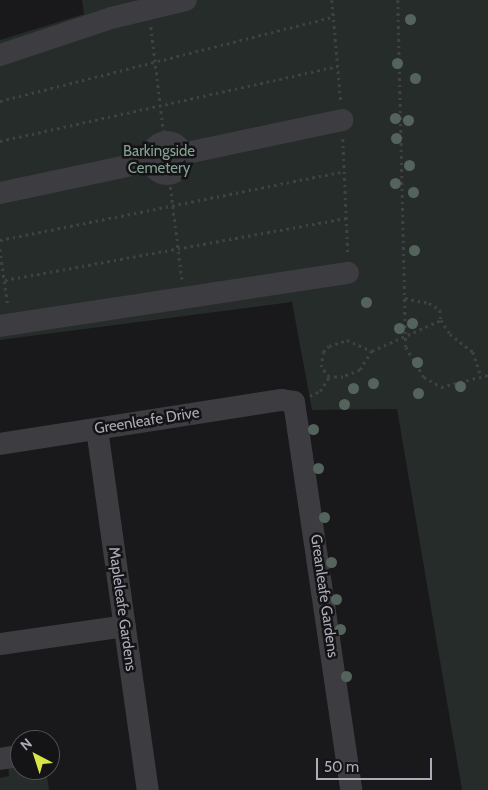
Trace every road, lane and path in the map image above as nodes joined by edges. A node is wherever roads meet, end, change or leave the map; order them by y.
1 (186, 0) edge
2 (398, 0) edge
3 (149, 9) junction
4 (334, 17) dead end
5 (0, 55) edge
6 (156, 62) junction
7 (338, 66) dead end
8 (0, 101) edge
9 (161, 105) junction
10 (342, 120) dead end
11 (0, 141) edge
12 (174, 148) junction
13 (151, 160) junction
14 (344, 171) dead end
15 (169, 174) junction
16 (0, 193) edge
17 (173, 206) junction
18 (346, 218) dead end
19 (0, 240) edge
20 (178, 248) junction
21 (0, 249) edge
22 (348, 273) dead end
23 (4, 280) junction
24 (184, 298) junction
25 (406, 298) junction
26 (441, 320) junction
27 (6, 325) edge
28 (404, 338) junction
29 (372, 351) junction
30 (488, 376) edge
31 (329, 377) junction
32 (481, 378) junction
33 (320, 391) dead end
34 (294, 402) joint
35 (96, 429) junction
36 (0, 444) edge
37 (125, 626) junction
38 (0, 644) edge
39 (148, 790) edge
40 (351, 790) edge

1 - 3 street
2 - 25 path
3 - 5 street
3 - 6 path
4 - 6 path
6 - 8 path
6 - 9 path
7 - 9 path
9 - 11 path
9 - 12 path
10 - 12 street
12 - 13 street
12 - 15 street
13 - 15 street
13 - 16 street
14 - 17 path
15 - 17 path
17 - 19 path
17 - 20 path
18 - 20 path
20 - 23 path
20 - 24 path
21 - 23 path
22 - 24 street
23 - 27 path
24 - 27 street
25 - 26 path
25 - 28 path
26 - 28 path
26 - 32 path
28 - 29 path
28 - 32 path
29 - 31 path
29 - 31 path
30 - 32 path
31 - 33 path
34 - 35 street, Greenleafe Drive
34 - 40 street, Greanleafe Gardens
35 - 36 street, Greenleafe Drive
35 - 37 street, Mapleleafe Gardens
37 - 38 street
37 - 39 street, Mapleleafe Gardens

